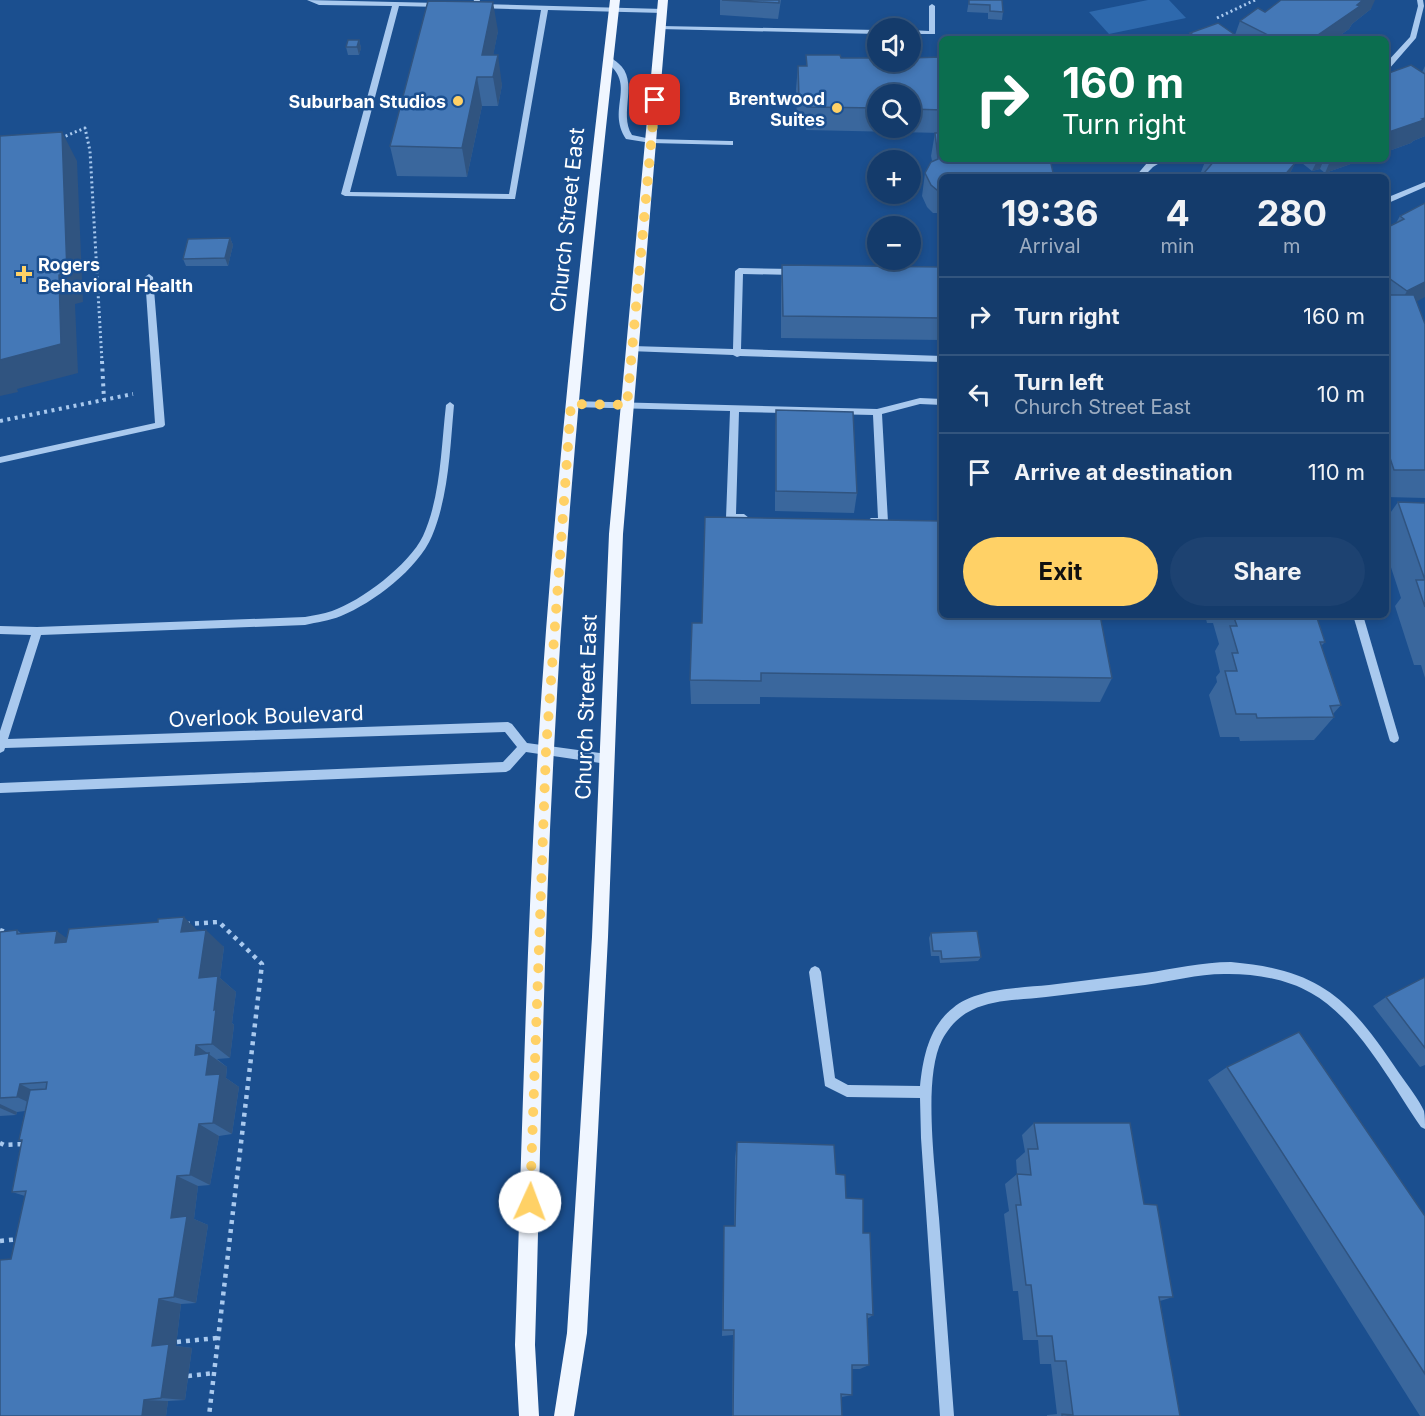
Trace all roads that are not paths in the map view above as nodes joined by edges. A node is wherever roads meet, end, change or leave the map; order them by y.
1 (310, 0) edge
2 (1420, 0) edge
3 (476, 3) edge
4 (396, 4) junction
5 (614, 4) edge
6 (453, 5) edge
7 (464, 5) edge
8 (663, 5) edge
9 (932, 6) dead end
10 (545, 7) junction
11 (661, 28) junction
12 (867, 32) edge
13 (921, 32) edge
14 (608, 59) junction
15 (1389, 65) edge
16 (651, 141) junction
17 (730, 143) dead end
18 (1156, 162) edge
19 (1142, 174) edge
20 (1425, 184) edge
21 (1389, 200) edge
22 (799, 272) edge
23 (149, 277) dead end
24 (632, 349) junction
25 (737, 354) junction
26 (939, 359) edge
27 (939, 402) edge
28 (571, 404) junction
29 (450, 405) dead end
30 (627, 405) junction
31 (735, 408) junction
32 (877, 412) junction
33 (0, 460) edge
34 (754, 519) edge
35 (860, 521) edge
36 (1359, 618) edge
37 (0, 630) edge
38 (37, 631) junction
39 (1394, 738) dead end
40 (1, 746) edge
41 (524, 747) junction
42 (546, 750) junction
43 (606, 759) junction
44 (0, 788) edge
45 (815, 972) dead end
46 (926, 1092) junction
47 (1425, 1123) edge
48 (529, 1416) edge
49 (564, 1416) edge
50 (947, 1416) edge

1 - 4 street
2 - 15 street
3 - 7 street
3 - 10 street
4 - 6 street
4 - 10 street
5 - 8 street
5 - 10 street
5 - 14 main road, Church Street East
8 - 11 main road, Church Street East
9 - 13 street
11 - 12 street
11 - 16 main road, Church Street East
14 - 16 street
14 - 28 main road, Church Street East
16 - 17 street
16 - 24 main road, Church Street East
18 - 19 street
20 - 21 street
22 - 25 street
23 - 33 street
24 - 25 street
24 - 30 main road, Church Street East
25 - 26 street
27 - 32 street
28 - 30 street
28 - 42 main road, Church Street East
29 - 38 street
30 - 31 street
30 - 43 main road, Church Street East
31 - 32 street
31 - 34 street
32 - 35 street
36 - 39 street
37 - 38 street
38 - 40 street
40 - 41 street, Overlook Boulevard
41 - 42 street
41 - 44 street
42 - 43 street
42 - 48 main road, Church Street East
43 - 49 main road, Church Street East
45 - 46 street
46 - 47 street
46 - 50 street

